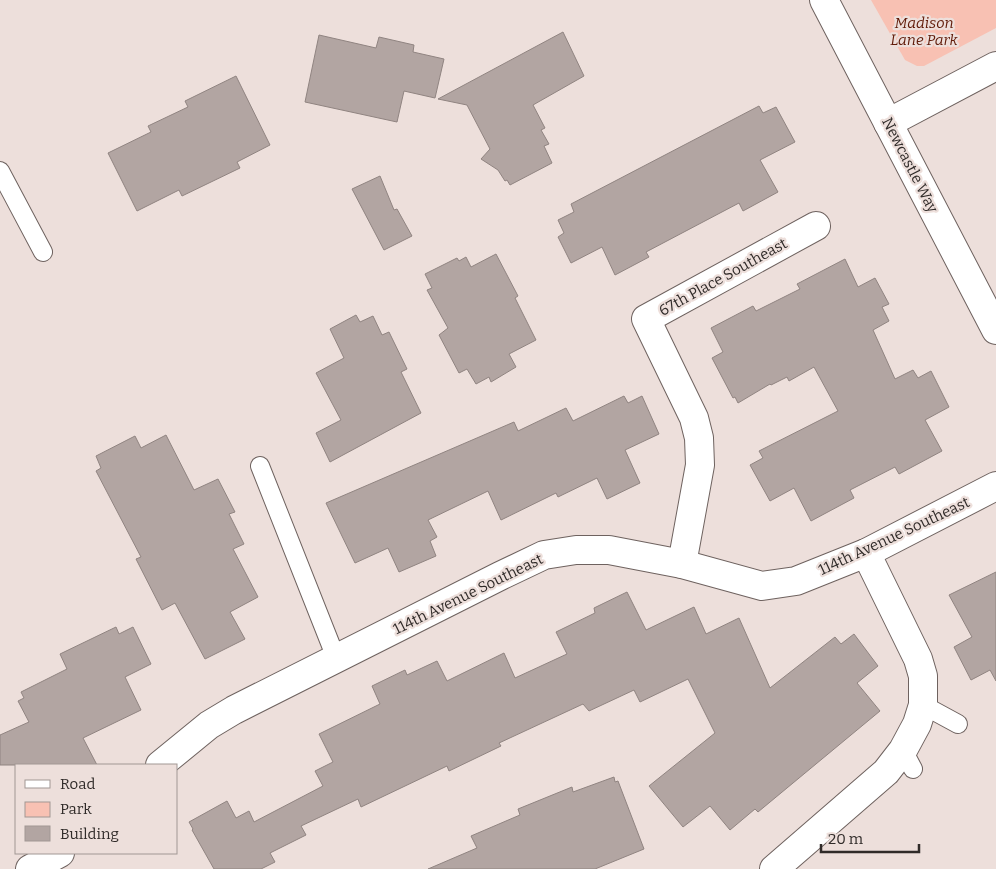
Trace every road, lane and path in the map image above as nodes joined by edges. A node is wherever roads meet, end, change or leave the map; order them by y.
1 (824, 0) edge
2 (996, 66) edge
3 (888, 123) junction
4 (0, 171) edge
5 (816, 226) dead end
6 (44, 252) dead end
7 (996, 330) edge
8 (260, 466) dead end
9 (996, 486) edge
10 (866, 553) junction
11 (682, 564) junction
12 (336, 658) junction
13 (923, 705) junction
14 (958, 724) dead end
15 (161, 764) edge
16 (58, 854) edge
17 (30, 869) edge
18 (774, 869) edge

1 - 3 street, Newcastle Way
2 - 3 street
3 - 7 street, Newcastle Way
4 - 6 lane
5 - 11 street, 67th Place Southeast
8 - 12 lane
9 - 10 street, 114th Avenue Southeast
10 - 11 street, 114th Avenue Southeast
10 - 13 street
11 - 12 street, 114th Avenue Southeast
12 - 15 street, 114th Avenue Southeast
13 - 14 lane
13 - 18 street
16 - 17 street

